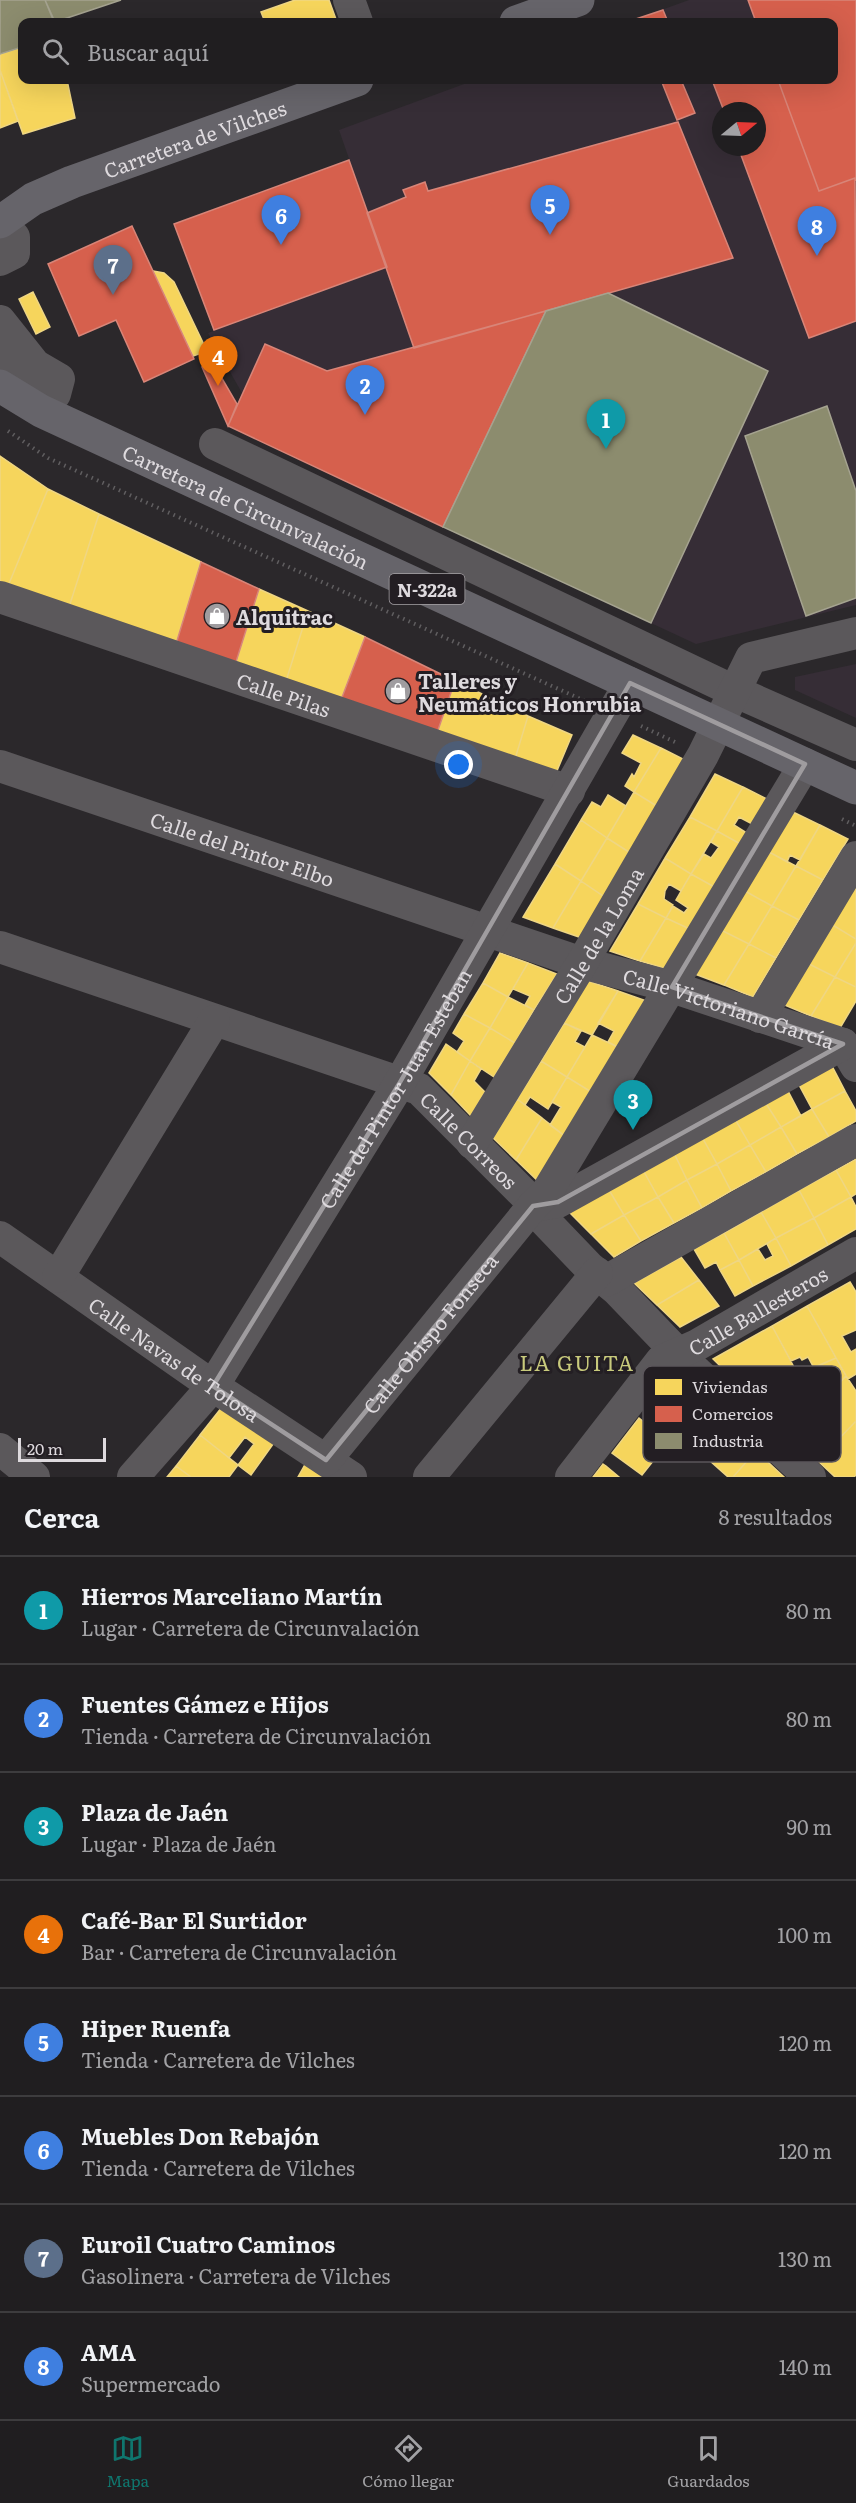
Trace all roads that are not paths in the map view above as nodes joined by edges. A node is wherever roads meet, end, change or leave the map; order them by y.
1 (349, 0) edge
2 (578, 0) edge
3 (356, 18) edge
4 (527, 18) edge
5 (346, 84) edge
6 (33, 199) junction
7 (0, 204) edge
8 (0, 222) edge
9 (0, 243) edge
10 (0, 260) edge
11 (0, 321) edge
12 (0, 356) edge
13 (0, 386) edge
14 (215, 444) dead end
15 (0, 597) edge
16 (856, 633) edge
17 (630, 684) junction
18 (734, 690) junction
19 (719, 725) junction
20 (856, 745) edge
21 (805, 764) junction
22 (0, 766) edge
23 (856, 788) edge
24 (569, 791) junction
25 (856, 856) edge
26 (486, 931) junction
27 (0, 947) edge
28 (582, 963) junction
29 (672, 987) junction
30 (760, 1017) junction
31 (214, 1021) junction
32 (852, 1044) edge
33 (399, 1084) junction
34 (856, 1140) edge
35 (472, 1143) junction
36 (533, 1206) junction
37 (0, 1237) edge
38 (856, 1252) edge
39 (58, 1277) junction
40 (601, 1277) junction
41 (677, 1353) junction
42 (657, 1366) edge
43 (691, 1366) edge
44 (643, 1384) edge
45 (213, 1386) junction
46 (0, 1449) edge
47 (793, 1462) edge
48 (338, 1469) edge
49 (34, 1477) edge
50 (133, 1477) edge
51 (429, 1477) edge
52 (571, 1477) edge
53 (809, 1477) edge

1 - 3 street
2 - 4 main road
5 - 6 main road, Carretera de Vilches
6 - 7 main road, Carretera de Vilches
6 - 8 main road, Carretera de Vilches
9 - 10 street
11 - 12 street
13 - 17 main road, Carretera de Circunvalación / N-322a
14 - 18 street
15 - 24 street, Calle Pilas
16 - 18 street, Calle de la Loma
17 - 19 main road, Carretera de Circunvalación / N-322a
17 - 24 street, Calle del Pintor Juan Esteban
18 - 19 street, Calle de la Loma
18 - 20 street
19 - 21 main road, Carretera de Circunvalación / N-322a
19 - 28 street, Calle de la Loma
21 - 23 main road, Carretera de Circunvalación / N-322a
21 - 29 street, Calle Obispo Fonseca
22 - 26 street, Calle del Pintor Elbo
24 - 26 street, Calle del Pintor Juan Esteban
25 - 30 street
26 - 28 street, Calle Victoriano García
26 - 33 street, Calle del Pintor Juan Esteban
27 - 31 street, Calle Correos
28 - 29 street, Calle Victoriano García
28 - 35 street, Calle de la Loma
29 - 30 street, Calle Victoriano García
29 - 36 street, Calle Obispo Fonseca
30 - 32 street, Calle Victoriano García
31 - 33 street, Calle Correos
31 - 39 street
32 - 36 street
33 - 35 street, Calle Correos
33 - 45 street, Calle del Pintor Juan Esteban
34 - 40 street
35 - 36 street, Calle Correos
36 - 40 street, Calle Correos
36 - 48 street, Calle Obispo Fonseca
37 - 39 street, Calle Navas de Tolosa
38 - 41 street, Calle Ballesteros
39 - 45 street, Calle Navas de Tolosa
40 - 41 street, Calle Correos
40 - 51 street
41 - 42 street, Calle Ballesteros
41 - 43 street, Calle Correos
44 - 52 street, Calle Ballesteros
45 - 48 street, Calle Navas de Tolosa
45 - 50 street, Calle del Pintor Juan Esteban
46 - 49 street
47 - 53 street, Calle Correos

